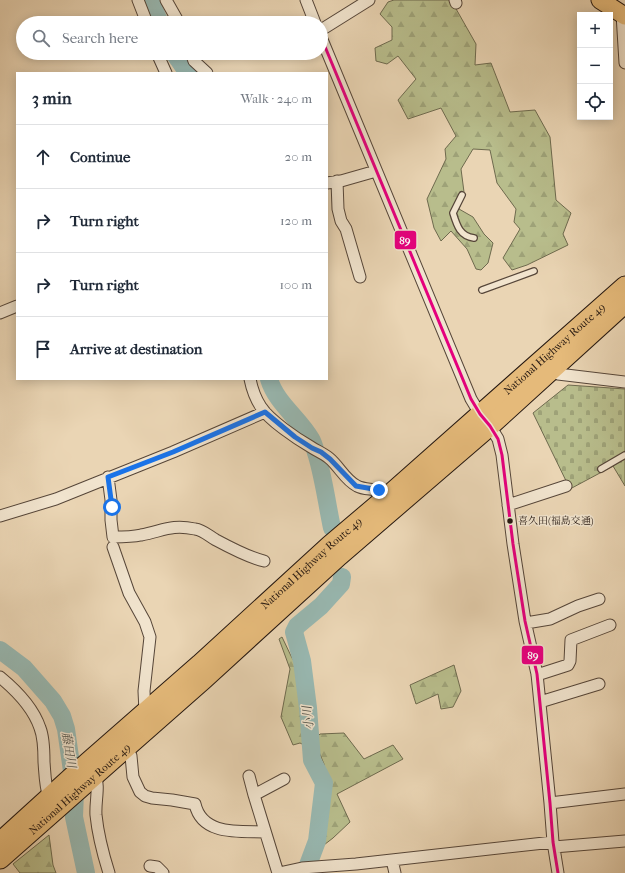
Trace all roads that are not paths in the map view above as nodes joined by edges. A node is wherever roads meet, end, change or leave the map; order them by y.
1 (138, 0) edge
2 (166, 0) edge
3 (306, 0) edge
4 (369, 0) edge
5 (600, 0) edge
6 (623, 15) edge
7 (144, 16) edge
8 (175, 16) edge
9 (312, 16) edge
10 (328, 26) edge
11 (328, 54) edge
12 (160, 60) edge
13 (194, 60) edge
14 (625, 63) edge
15 (166, 72) edge
16 (206, 72) edge
17 (376, 171) junction
18 (332, 182) edge
19 (462, 195) dead end
20 (474, 238) dead end
21 (534, 271) dead end
22 (360, 277) dead end
23 (625, 286) edge
24 (482, 290) dead end
25 (625, 304) edge
26 (16, 306) edge
27 (0, 313) edge
28 (552, 370) junction
29 (250, 380) edge
30 (625, 382) edge
31 (265, 412) junction
32 (485, 420) junction
33 (625, 455) edge
34 (601, 469) dead end
35 (108, 477) junction
36 (566, 486) dead end
37 (389, 495) junction
38 (508, 505) junction
39 (0, 516) edge
40 (113, 547) dead end
41 (264, 561) dead end
42 (599, 599) dead end
43 (526, 623) junction
44 (610, 625) dead end
45 (537, 675) junction
46 (0, 677) edge
47 (598, 684) dead end
48 (540, 702) junction
49 (145, 712) junction
50 (126, 746) junction
51 (91, 771) junction
52 (249, 776) dead end
53 (284, 779) dead end
54 (625, 794) edge
55 (254, 795) junction
56 (51, 802) junction
57 (550, 803) junction
58 (265, 832) junction
59 (625, 841) edge
60 (0, 842) edge
61 (553, 845) junction
62 (0, 859) edge
63 (392, 860) junction
64 (150, 866) dead end
65 (310, 869) edge
66 (109, 873) edge
67 (163, 873) edge
68 (278, 873) edge
69 (395, 873) edge
70 (558, 873) edge

1 - 7 street
2 - 8 street
3 - 9 street
4 - 10 street
5 - 6 main road
6 - 14 street
11 - 17 street
12 - 15 street
13 - 16 street
17 - 18 street
17 - 32 street
18 - 22 street
19 - 20 lane
21 - 24 lane
23 - 32 highway, National Highway Route 49
25 - 28 highway, National Highway Route 49
26 - 27 street
28 - 30 street
28 - 32 highway, National Highway Route 49
29 - 31 street
31 - 35 street
31 - 37 street
32 - 37 highway, National Highway Route 49
32 - 38 street
32 - 50 highway, National Highway Route 49
33 - 34 lane
35 - 39 street
35 - 41 street
36 - 38 street
37 - 49 highway, National Highway Route 49
38 - 43 street
40 - 49 street
42 - 43 street
43 - 45 street
44 - 45 street
45 - 48 street
46 - 56 street
47 - 48 street
48 - 57 street
49 - 51 highway, National Highway Route 49
50 - 51 highway, National Highway Route 49
50 - 58 street
51 - 56 highway, National Highway Route 49
51 - 66 street
52 - 55 street
53 - 55 street
54 - 57 street
55 - 58 street
56 - 60 highway, National Highway Route 49
56 - 62 highway, National Highway Route 49
57 - 61 street
58 - 68 street
59 - 61 street
61 - 63 street
61 - 70 street
63 - 65 street
63 - 69 street
64 - 67 street
65 - 68 street

